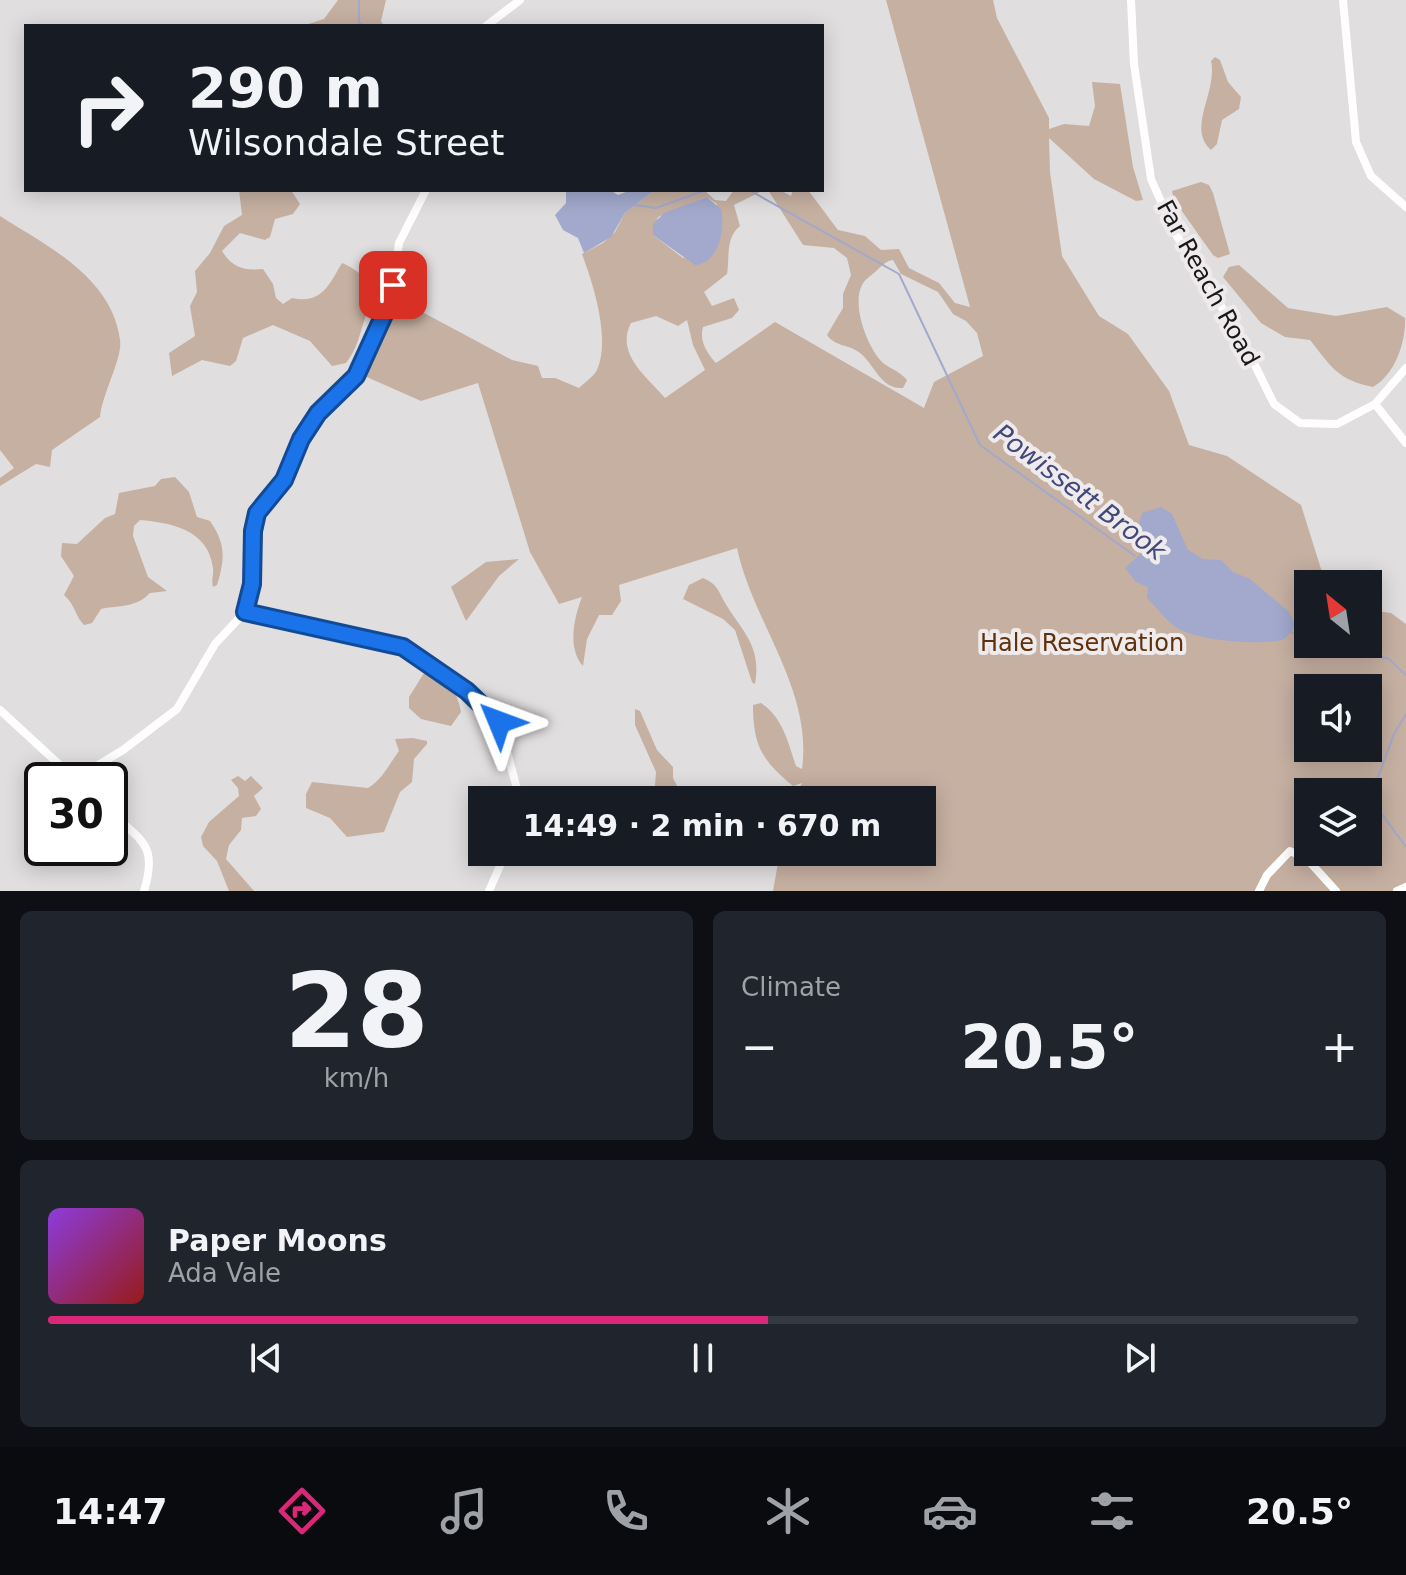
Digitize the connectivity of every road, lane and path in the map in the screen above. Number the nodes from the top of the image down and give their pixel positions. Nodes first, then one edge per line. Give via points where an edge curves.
1 (520, 0) edge
2 (1131, 0) edge
3 (1343, 0) edge
4 (489, 24) edge
5 (425, 192) edge
6 (1406, 207) edge
7 (1406, 368) edge
8 (1375, 404) junction
9 (1406, 443) edge
10 (245, 612) junction
11 (0, 710) edge
12 (56, 762) edge
13 (104, 762) edge
14 (516, 786) edge
15 (128, 830) edge
16 (500, 866) edge
17 (1406, 887) edge
18 (1334, 888) edge
19 (144, 891) edge
20 (489, 891) edge
21 (1259, 891) edge
22 (1345, 891) edge
23 (1397, 891) edge

1 - 4 street
2 - 8 street, Far Reach Road via 1134,64 1151,179 1175,233 1244,343 1274,404 1300,423 1316,426 1337,424
3 - 6 street via 1356,142 1371,176
5 - 10 street via 399,243 391,297 362,365 305,430 284,480 257,513
7 - 8 street, Far Reach Road
8 - 9 street
10 - 13 street via 215,644 175,711
10 - 14 street via 403,647 467,691 499,722
11 - 12 street
15 - 19 street via 149,851
16 - 20 street
17 - 23 street
18 - 21 street via 1307,859 1290,851
18 - 22 street

